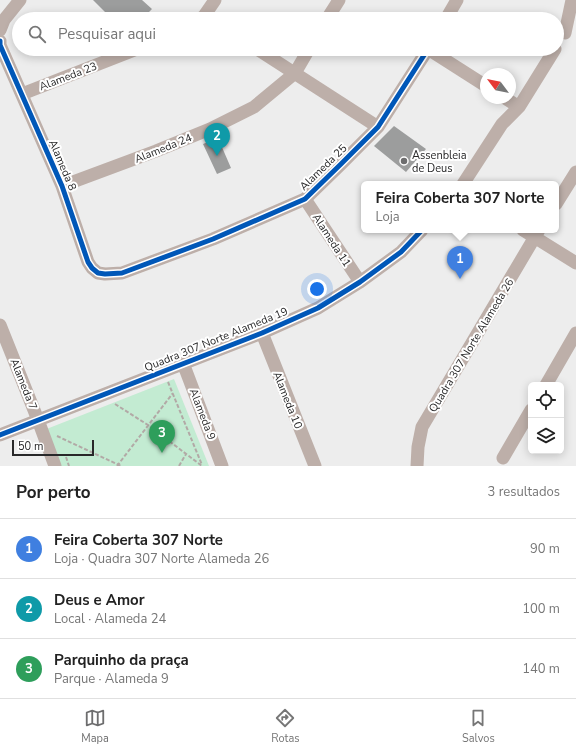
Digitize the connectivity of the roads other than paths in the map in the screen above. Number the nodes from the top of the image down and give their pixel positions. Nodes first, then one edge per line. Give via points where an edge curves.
1 (20, 0) edge
2 (215, 0) edge
3 (339, 0) edge
4 (457, 0) edge
5 (572, 0) edge
6 (208, 12) edge
7 (331, 12) edge
8 (450, 12) edge
9 (576, 23) edge
10 (0, 30) edge
11 (571, 35) edge
12 (0, 41) edge
13 (119, 56) edge
14 (268, 56) edge
15 (305, 56) edge
16 (424, 56) edge
17 (439, 56) edge
18 (551, 56) edge
19 (294, 73) junction
20 (480, 82) edge
21 (22, 94) junction
22 (514, 104) edge
23 (519, 107) junction
24 (378, 127) junction
25 (576, 172) edge
26 (465, 181) edge
27 (62, 186) junction
28 (305, 199) junction
29 (559, 199) edge
30 (419, 233) edge
31 (537, 234) edge
32 (576, 263) edge
33 (122, 273) joint
34 (360, 282) junction
35 (0, 326) edge
36 (262, 333) junction
37 (576, 333) edge
38 (183, 363) junction
39 (548, 382) edge
40 (528, 415) edge
41 (38, 420) junction
42 (0, 435) edge
43 (502, 458) dead end
44 (54, 466) edge
45 (222, 466) edge
46 (314, 466) edge
47 (418, 466) edge

1 - 10 street via 4,20
2 - 6 street
3 - 7 street
4 - 8 street
5 - 11 street
9 - 11 street
12 - 21 street, Alameda 8
13 - 21 street, Alameda 23
14 - 19 street
15 - 19 street, Alameda 24
16 - 24 street, Alameda 25
17 - 20 street
18 - 23 street
19 - 24 street
19 - 27 street, Alameda 24 via 254,107 210,129
21 - 27 street, Alameda 8
22 - 23 street
23 - 26 street via 502,124
24 - 28 street, Alameda 25
25 - 29 street
27 - 33 street, Alameda 8 via 92,268 105,274
28 - 33 street, Alameda 25
28 - 34 street, Alameda 11
30 - 34 street, Quadra 307 Norte Alameda 19 via 401,252
31 - 32 street
31 - 47 street, Quadra 307 Norte Alameda 26 via 422,427
34 - 36 street, Quadra 307 Norte Alameda 19 via 318,308
35 - 41 street, Alameda 7
36 - 38 street, Quadra 307 Norte Alameda 19
36 - 46 street, Alameda 10
37 - 39 street
38 - 41 street, Quadra 307 Norte Alameda 19
38 - 45 street, Alameda 9
40 - 43 street
41 - 42 street, Quadra 307 Norte Alameda 19
41 - 44 street, Alameda 7

